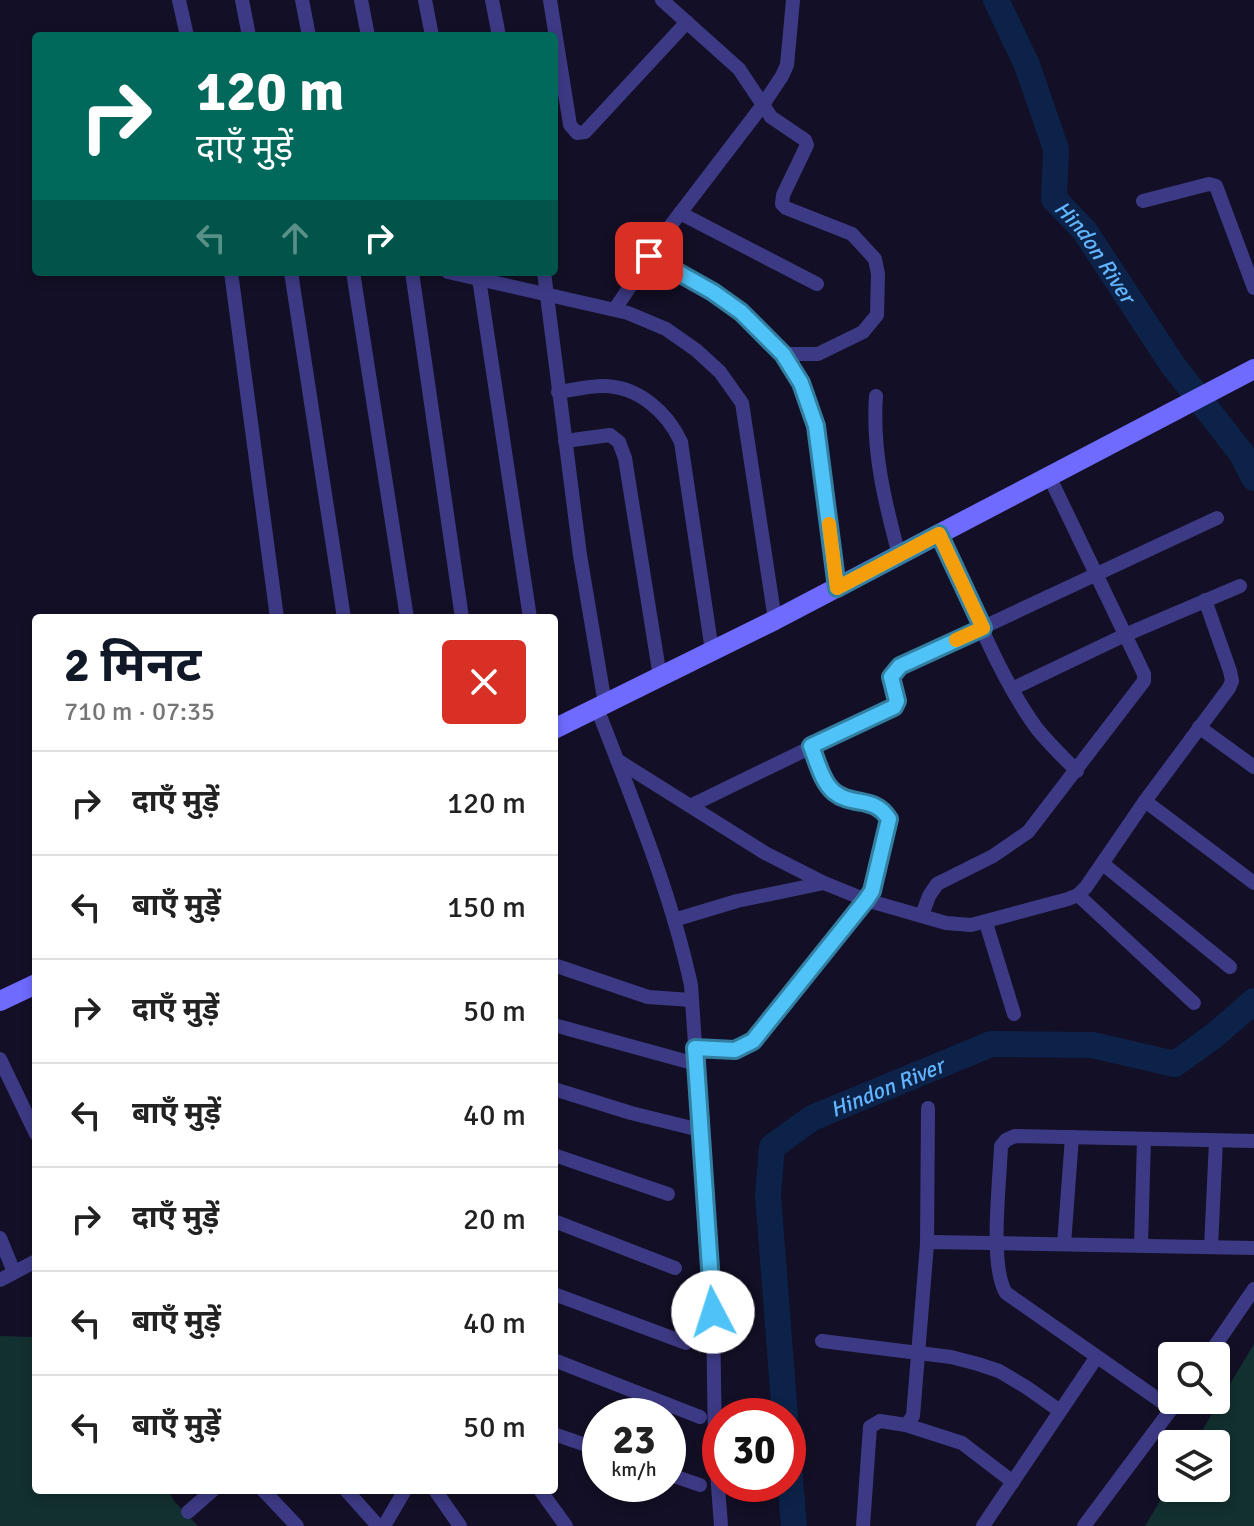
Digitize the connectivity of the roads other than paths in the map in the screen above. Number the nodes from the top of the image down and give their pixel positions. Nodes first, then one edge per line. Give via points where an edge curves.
1 (179, 0) edge
2 (242, 0) edge
3 (302, 0) edge
4 (361, 0) edge
5 (425, 0) edge
6 (492, 0) edge
7 (550, 0) edge
8 (662, 0) edge
9 (793, 0) edge
10 (687, 22) junction
11 (186, 32) edge
12 (248, 32) edge
13 (308, 32) edge
14 (367, 32) edge
15 (431, 32) edge
16 (498, 32) edge
17 (555, 32) edge
18 (558, 50) edge
19 (762, 106) junction
20 (1143, 201) dead end
21 (680, 213) junction
22 (649, 256) junction
23 (232, 276) edge
24 (292, 276) edge
25 (354, 276) edge
26 (413, 276) edge
27 (478, 276) edge
28 (545, 276) edge
29 (817, 284) dead end
30 (1254, 288) edge
31 (548, 294) junction
32 (615, 309) junction
33 (783, 354) junction
34 (1251, 370) edge
35 (558, 392) junction
36 (876, 396) dead end
37 (565, 441) junction
38 (1049, 476) junction
39 (1217, 518) dead end
40 (939, 534) junction
41 (899, 555) junction
42 (1097, 575) junction
43 (1240, 586) dead end
44 (837, 588) junction
45 (1205, 600) junction
46 (276, 614) edge
47 (343, 614) edge
48 (406, 614) edge
49 (461, 614) edge
50 (529, 614) edge
51 (775, 620) junction
52 (983, 628) junction
53 (1125, 635) junction
54 (712, 651) junction
55 (660, 677) junction
56 (1012, 689) junction
57 (601, 706) junction
58 (558, 727) edge
59 (1199, 727) junction
60 (811, 746) junction
61 (617, 760) junction
62 (1254, 767) edge
63 (1077, 771) junction
64 (1145, 801) junction
65 (690, 806) junction
66 (1103, 864) junction
67 (824, 883) junction
68 (1254, 883) edge
69 (1078, 895) junction
70 (866, 900) junction
71 (922, 915) junction
72 (674, 920) junction
73 (986, 923) junction
74 (558, 966) edge
75 (1230, 967) dead end
76 (32, 986) edge
77 (691, 1000) junction
78 (0, 1001) edge
79 (1194, 1003) dead end
80 (1014, 1014) dead end
81 (558, 1026) edge
82 (695, 1048) junction
83 (0, 1059) edge
84 (696, 1064) junction
85 (558, 1090) edge
86 (928, 1108) dead end
87 (32, 1126) edge
88 (700, 1130) junction
89 (1072, 1137) junction
90 (1144, 1139) junction
91 (1216, 1141) junction
92 (1254, 1141) edge
93 (558, 1156) edge
94 (668, 1194) dead end
95 (558, 1223) edge
96 (0, 1238) edge
97 (927, 1244) junction
98 (997, 1244) junction
99 (1064, 1244) junction
100 (1141, 1245) junction
101 (1211, 1247) junction
102 (1254, 1248) edge
103 (32, 1263) edge
104 (675, 1268) dead end
105 (14, 1272) junction
106 (0, 1280) edge
107 (1254, 1289) edge
108 (558, 1295) edge
109 (822, 1341) dead end
110 (1218, 1342) edge
111 (686, 1343) dead end
112 (918, 1354) junction
113 (1096, 1358) junction
114 (558, 1362) edge
115 (1158, 1394) edge
116 (1060, 1411) junction
117 (1168, 1414) edge
118 (700, 1417) dead end
119 (906, 1425) junction
120 (558, 1435) edge
121 (582, 1444) edge
122 (686, 1480) edge
123 (1013, 1482) junction
124 (700, 1485) dead end
125 (208, 1494) edge
126 (267, 1494) edge
127 (350, 1494) edge
128 (402, 1494) edge
129 (438, 1494) edge
130 (543, 1494) edge
131 (188, 1512) dead end
132 (297, 1526) edge
133 (381, 1526) edge
134 (460, 1526) edge
135 (566, 1526) edge
136 (721, 1526) edge
137 (863, 1526) edge
138 (983, 1526) edge
139 (1084, 1526) edge

1 - 11 street
2 - 12 street
3 - 13 street
4 - 14 street
5 - 15 street
6 - 16 street
7 - 17 street
8 - 10 street
9 - 19 street via 787,65
10 - 18 street via 585,132 577,133 570,125
10 - 19 street via 739,69
19 - 21 street
19 - 33 street via 807,145 782,204 852,234 875,259 878,274 877,315 863,332 818,354
20 - 30 street via 1216,186
21 - 22 street
21 - 29 street
22 - 32 street
22 - 33 street via 732,305
23 - 46 street
24 - 47 street
25 - 48 street
26 - 49 street
27 - 31 street
27 - 50 street
28 - 31 street
31 - 32 street
31 - 35 street
32 - 51 street via 666,329 696,350 742,403
33 - 44 street via 801,383 816,426
34 - 38 street
35 - 37 street
35 - 54 street via 619,389 660,409 673,425 681,442
36 - 41 street via 878,470
37 - 55 street via 610,435 619,442
37 - 57 street
38 - 40 street
38 - 42 street
39 - 42 street
40 - 41 street
40 - 52 street
41 - 44 street
42 - 52 street
42 - 53 street
43 - 45 street
44 - 51 street
45 - 53 street
45 - 59 street via 1232,681
51 - 54 street
52 - 56 street
52 - 60 street via 900,666 891,677 894,707
53 - 56 street
53 - 63 street via 1144,681
54 - 55 street
55 - 57 street
56 - 63 street via 1037,729
57 - 58 street
57 - 61 street
59 - 62 street
59 - 64 street
60 - 65 street
60 - 70 street via 833,791 876,805 889,819
61 - 65 street
61 - 72 street
63 - 71 street via 1028,832 937,884
64 - 66 street
64 - 68 street
65 - 67 street
66 - 69 street
66 - 75 street
67 - 70 street
67 - 72 street
69 - 73 street
69 - 79 street
70 - 71 street
70 - 82 street via 753,1041 735,1050
71 - 73 street via 946,923
72 - 77 street
73 - 80 street
74 - 77 street via 648,997
76 - 78 street
77 - 82 street
81 - 84 street
82 - 84 street
83 - 87 street
84 - 88 street
85 - 88 street
86 - 97 street
88 - 136 street
89 - 90 street
89 - 98 street via 1015,1136 1001,1146
89 - 99 street
90 - 91 street
90 - 100 street
91 - 92 street
91 - 101 street
93 - 94 street
95 - 104 street
96 - 105 street
97 - 98 street
97 - 112 street
98 - 99 street
98 - 113 street via 1006,1293
99 - 100 street
100 - 101 street
101 - 102 street
103 - 105 street
105 - 106 street
107 - 110 street
108 - 111 street
109 - 112 street
112 - 116 street via 999,1371
112 - 119 street via 913,1416
113 - 115 street
113 - 116 street
114 - 118 street
116 - 123 street
117 - 139 street
119 - 123 street via 962,1443
119 - 137 street via 880,1421 870,1427
120 - 121 street
122 - 124 street
123 - 138 street
125 - 131 street
126 - 132 street
127 - 133 street
128 - 133 street
129 - 134 street
130 - 135 street

